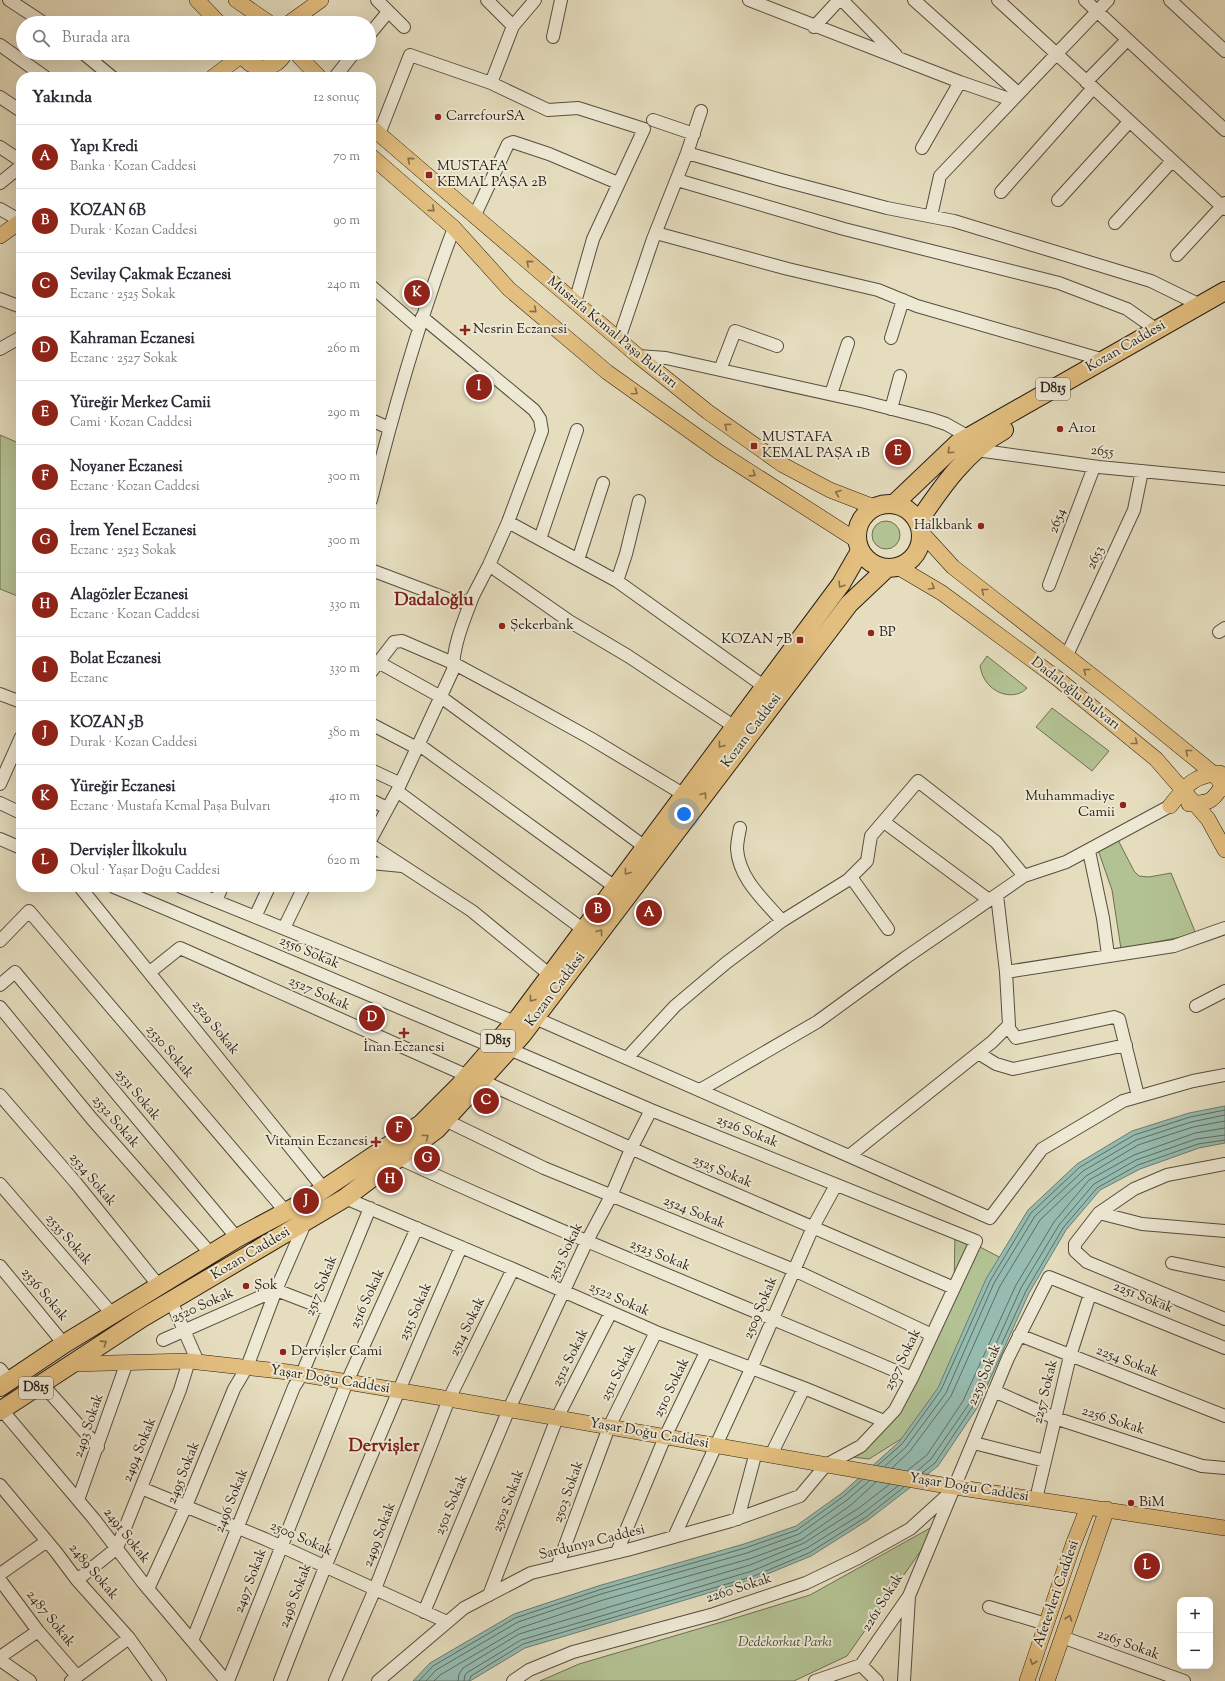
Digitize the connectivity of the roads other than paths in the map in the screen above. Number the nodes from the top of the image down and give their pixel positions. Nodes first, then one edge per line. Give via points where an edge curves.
1 (9, 0) edge
2 (197, 0) edge
3 (236, 0) edge
4 (320, 0) edge
5 (376, 0) edge
6 (487, 0) edge
7 (535, 0) edge
8 (561, 0) edge
9 (749, 0) edge
10 (838, 0) edge
11 (842, 0) edge
12 (914, 0) edge
13 (998, 0) edge
14 (1085, 0) edge
15 (1108, 0) edge
16 (1170, 0) edge
17 (761, 3) edge
18 (388, 12) junction
19 (1098, 12) junction
20 (33, 16) edge
21 (212, 16) edge
22 (256, 16) edge
23 (298, 16) edge
24 (513, 26) junction
25 (814, 26) junction
26 (376, 27) edge
27 (404, 27) dead end
28 (553, 37) dead end
29 (1127, 40) junction
30 (0, 46) edge
31 (1225, 50) edge
32 (1057, 54) junction
33 (16, 57) edge
34 (900, 59) junction
35 (20, 60) edge
36 (91, 60) edge
37 (235, 60) edge
38 (246, 60) edge
39 (280, 60) edge
40 (303, 60) edge
41 (348, 60) edge
42 (262, 68) junction
43 (37, 72) edge
44 (106, 72) edge
45 (220, 72) edge
46 (268, 72) edge
47 (314, 72) edge
48 (339, 72) edge
49 (960, 82) junction
50 (491, 83) junction
51 (1090, 85) junction
52 (1015, 96) junction
53 (0, 97) edge
54 (16, 108) edge
55 (701, 111) dead end
56 (653, 120) dead end
57 (1129, 122) junction
58 (376, 128) edge
59 (1225, 130) edge
60 (376, 131) edge
61 (694, 134) junction
62 (0, 147) edge
63 (922, 148) dead end
64 (687, 153) junction
65 (16, 158) edge
66 (376, 160) edge
67 (1172, 161) junction
68 (16, 170) edge
69 (677, 180) junction
70 (0, 183) edge
71 (618, 183) junction
72 (1001, 192) dead end
73 (1058, 200) dead end
74 (1224, 206) edge
75 (0, 209) edge
76 (474, 215) junction
77 (931, 216) junction
78 (16, 218) edge
79 (1115, 223) dead end
80 (16, 225) edge
81 (454, 228) junction
82 (656, 232) junction
83 (0, 236) edge
84 (1177, 255) dead end
85 (376, 290) edge
86 (1225, 291) edge
87 (0, 299) edge
88 (903, 300) junction
89 (575, 302) junction
90 (1225, 304) edge
91 (16, 305) edge
92 (1200, 305) junction
93 (421, 323) junction
94 (1157, 330) junction
95 (891, 338) dead end
96 (619, 339) junction
97 (16, 340) edge
98 (848, 343) dead end
99 (777, 346) dead end
100 (0, 349) edge
101 (638, 356) junction
102 (1104, 360) junction
103 (720, 370) junction
104 (900, 376) dead end
105 (831, 394) junction
106 (891, 409) junction
107 (376, 422) edge
108 (389, 428) junction
109 (577, 430) dead end
110 (973, 443) junction
111 (1094, 467) junction
112 (1142, 470) junction
113 (1225, 479) edge
114 (376, 480) edge
115 (603, 483) dead end
116 (639, 501) dead end
117 (894, 504) junction
118 (874, 507) junction
119 (508, 522) junction
120 (919, 527) junction
121 (540, 539) junction
122 (858, 546) junction
123 (578, 560) junction
124 (489, 566) junction
125 (893, 568) junction
126 (376, 572) edge
127 (617, 581) junction
128 (1049, 585) dead end
129 (474, 596) junction
130 (1067, 655) junction
131 (453, 662) junction
132 (376, 664) edge
133 (376, 668) edge
134 (765, 687) junction
135 (0, 694) edge
136 (440, 697) junction
137 (16, 700) edge
138 (376, 726) edge
139 (735, 727) junction
140 (418, 746) junction
141 (16, 749) edge
142 (376, 773) edge
143 (1222, 781) edge
144 (0, 784) edge
145 (398, 787) junction
146 (1183, 790) junction
147 (683, 794) junction
148 (376, 802) edge
149 (0, 803) edge
150 (1195, 804) junction
151 (1170, 806) junction
152 (387, 808) junction
153 (16, 811) edge
154 (884, 822) junction
155 (740, 828) dead end
156 (376, 829) edge
157 (0, 839) edge
158 (16, 846) edge
159 (376, 848) edge
160 (645, 848) junction
161 (1089, 850) junction
162 (1225, 850) edge
163 (376, 863) edge
164 (405, 867) junction
165 (1024, 876) junction
166 (851, 877) junction
167 (615, 888) junction
168 (84, 892) edge
169 (126, 892) edge
170 (194, 892) edge
171 (220, 892) edge
172 (268, 892) edge
173 (302, 892) edge
174 (993, 898) junction
175 (216, 901) junction
176 (255, 917) junction
177 (782, 921) junction
178 (284, 928) junction
179 (1225, 928) edge
180 (888, 929) dead end
181 (584, 930) junction
182 (0, 942) edge
183 (1108, 955) junction
184 (150, 972) junction
185 (1006, 972) junction
186 (550, 975) junction
187 (0, 985) edge
188 (1225, 991) edge
189 (1196, 1006) dead end
190 (0, 1007) edge
191 (535, 1018) junction
192 (515, 1022) junction
193 (1008, 1027) junction
194 (1126, 1045) junction
195 (501, 1048) junction
196 (978, 1053) junction
197 (627, 1058) junction
198 (1225, 1075) edge
199 (474, 1078) junction
200 (700, 1090) junction
201 (0, 1096) edge
202 (1138, 1096) junction
203 (651, 1110) junction
204 (445, 1120) junction
205 (631, 1149) junction
206 (849, 1156) junction
207 (398, 1158) junction
208 (1225, 1164) edge
209 (0, 1184) edge
210 (836, 1185) junction
211 (324, 1189) junction
212 (612, 1196) junction
213 (345, 1198) junction
214 (370, 1208) junction
215 (286, 1212) junction
216 (1099, 1213) junction
217 (306, 1221) junction
218 (813, 1227) junction
219 (417, 1228) junction
220 (1225, 1231) edge
221 (237, 1238) junction
222 (587, 1241) junction
223 (976, 1242) joint
224 (462, 1247) junction
225 (211, 1254) junction
226 (1172, 1263) dead end
227 (0, 1266) edge
228 (513, 1268) junction
229 (794, 1270) junction
230 (1225, 1274) edge
231 (1049, 1277) joint
232 (159, 1286) junction
233 (954, 1288) junction
234 (276, 1290) junction
235 (563, 1292) junction
236 (1090, 1294) junction
237 (171, 1301) junction
238 (328, 1310) junction
239 (611, 1312) junction
240 (113, 1315) junction
241 (773, 1318) junction
242 (1225, 1319) edge
243 (184, 1331) junction
244 (656, 1332) junction
245 (932, 1335) junction
246 (1019, 1335) junction
247 (163, 1340) dead end
248 (65, 1343) junction
249 (1225, 1348) edge
250 (706, 1352) junction
251 (1070, 1356) junction
252 (77, 1361) junction
253 (128, 1362) junction
254 (194, 1362) junction
255 (247, 1368) junction
256 (751, 1369) junction
257 (302, 1374) junction
258 (912, 1378) junction
259 (3, 1379) edge
260 (347, 1382) junction
261 (42, 1384) junction
262 (804, 1388) junction
263 (398, 1390) junction
264 (994, 1391) junction
265 (450, 1398) junction
266 (509, 1409) junction
267 (1, 1411) edge
268 (1225, 1416) edge
269 (557, 1418) junction
270 (1055, 1418) junction
271 (884, 1422) junction
272 (609, 1427) junction
273 (665, 1437) junction
274 (974, 1443) junction
275 (716, 1446) junction
276 (98, 1447) junction
277 (756, 1452) junction
278 (771, 1455) junction
279 (1045, 1461) junction
280 (826, 1464) junction
281 (1225, 1468) edge
282 (0, 1485) edge
283 (956, 1487) junction
284 (141, 1488) junction
285 (1036, 1499) junction
286 (78, 1500) junction
287 (186, 1506) junction
288 (1088, 1507) junction
289 (1107, 1509) junction
290 (738, 1519) junction
291 (237, 1527) junction
292 (1225, 1528) edge
293 (674, 1537) junction
294 (47, 1541) junction
295 (280, 1546) junction
296 (117, 1548) junction
297 (617, 1552) junction
298 (324, 1566) junction
299 (557, 1567) junction
300 (0, 1574) edge
301 (0, 1580) edge
302 (77, 1580) junction
303 (148, 1589) junction
304 (375, 1589) junction
305 (490, 1595) junction
306 (4, 1596) edge
307 (909, 1596) junction
308 (989, 1607) dead end
309 (424, 1612) junction
310 (447, 1622) junction
311 (1046, 1624) junction
312 (38, 1631) junction
313 (1062, 1637) junction
314 (129, 1638) junction
315 (192, 1641) junction
316 (0, 1657) edge
317 (0, 1660) edge
318 (861, 1665) junction
319 (74, 1678) edge
320 (155, 1679) edge
321 (30, 1681) edge
322 (227, 1681) edge
323 (280, 1681) edge
324 (335, 1681) edge
325 (378, 1681) edge
326 (513, 1681) edge
327 (815, 1681) edge
328 (877, 1681) edge
329 (904, 1681) edge
330 (1027, 1681) edge
331 (1047, 1681) edge
332 (1184, 1681) edge

1 - 20 street
2 - 21 main road
3 - 22 main road
4 - 23 main road
5 - 18 street
6 - 24 street
7 - 24 street
8 - 28 street
9 - 17 street
10 - 25 street
11 - 34 street
12 - 52 street
13 - 32 street
14 - 19 street
15 - 19 street
16 - 31 street
17 - 25 street
18 - 26 street
18 - 27 street
19 - 29 street
19 - 32 street
24 - 50 street
25 - 34 street
29 - 51 street
29 - 59 street
30 - 33 street
32 - 51 street
32 - 52 street
34 - 49 street
35 - 43 street
36 - 44 street
37 - 45 main road
38 - 42 main road
39 - 42 main road via 277,64
40 - 47 main road
41 - 48 street
42 - 46 main road
49 - 52 street
49 - 63 street
50 - 58 street via 410,55
50 - 71 street via 548,110 578,108 644,129
51 - 57 street
51 - 72 street
52 - 77 street via 940,176
53 - 54 street
55 - 61 street
56 - 61 street
57 - 67 street
57 - 73 street
76 -> 60 main road, Mustafa Kemal Paşa Bulvarı
61 - 64 street
62 - 65 street
64 - 69 street
64 - 77 street via 887,208
66 -> 81 main road, Mustafa Kemal Paşa Bulvarı
67 - 74 street
67 - 79 street
68 - 70 street
69 - 82 street
69 - 94 street via 844,229 1059,283 1127,309
71 - 76 street via 513,142 508,144
71 - 89 street via 593,239
74 - 84 street
75 - 78 street
89 -> 76 main road, Mustafa Kemal Paşa Bulvarı
77 - 92 street via 1151,281
80 - 83 main road
81 - 93 street
81 -> 122 main road, Mustafa Kemal Paşa Bulvarı via 509,289 607,372
82 - 88 street via 788,270 878,290
82 - 96 street
85 - 93 street
86 - 92 highway, Kozan Caddesi / D815
87 - 91 street
88 - 95 street
88 - 102 street
89 - 96 main road, Mustafa Kemal Paşa Bulvarı
90 - 110 highway, Kozan Caddesi / D815 via 991,437
92 - 94 highway, Kozan Caddesi / D815
93 - 108 street
93 - 119 street via 534,410 540,419 542,431 538,445
94 - 102 highway, Kozan Caddesi / D815
96 - 101 main road, Mustafa Kemal Paşa Bulvarı
97 - 100 street
98 - 105 street
99 - 103 street via 735,331
101 - 103 street via 666,358
118 -> 101 main road, Mustafa Kemal Paşa Bulvarı via 830,490 784,465 708,412
102 - 110 highway, Kozan Caddesi / D815
103 - 105 street
104 - 106 street
105 - 106 street
106 - 110 street via 946,424
107 - 108 street
108 - 114 street
109 - 121 street
110 - 111 street, 2655
110 -> 117 highway, Kozan Caddesi / D815 via 958,444
110 - 120 highway, Kozan Caddesi / D815 via 937,494
111 - 112 street, 2655
111 - 128 street, 2654
112 - 113 street, 2655
112 - 130 street, 2653 via 1134,510
115 - 123 street
116 - 127 street
117 - 118 highway
117 - 120 highway via 904,507 912,514
118 - 122 highway via 866,512 860,521 857,530
119 - 121 street
119 - 124 street
120 - 125 highway via 920,543 916,553 908,562
130 -> 120 main road, Dadaloğlu Bulvarı via 953,567
121 - 123 street
122 - 125 highway via 867,560 876,566
122 -> 134 highway, Kozan Caddesi / D815 via 842,584
123 - 127 street
124 - 129 street
124 - 139 street via 569,621 628,656
125 -> 146 main road, Dadaloğlu Bulvarı via 942,593 1058,679 1156,759
191 -> 125 highway, Kozan Caddesi / D815 via 849,604
126 - 129 street via 456,602 469,600
127 - 134 street
129 - 131 street via 459,633
143 -> 130 main road, Dadaloğlu Bulvarı
131 - 132 street via 402,642 394,642
131 - 136 street via 453,670
131 - 147 street via 590,738
133 - 136 street
134 - 139 highway, Kozan Caddesi / D815
135 - 137 street
136 - 140 street
136 - 160 street
138 - 140 street
139 -> 147 highway, Kozan Caddesi / D815
140 - 145 street
140 - 167 street
141 - 144 street
142 - 145 street
143 - 146 main road via 1201,776
143 - 150 main road via 1218,794 1207,803
145 - 152 street
145 - 181 street
146 - 150 main road, Dadaloğlu Bulvarı
146 - 151 main road
147 - 160 highway, Kozan Caddesi / D815
148 - 152 street
149 - 153 street
150 - 151 main road
150 - 162 main road, Dadaloğlu Bulvarı via 1208,819
151 - 161 street
152 - 156 street
154 - 165 street via 918,781 996,842
154 - 166 street via 871,836 866,862
154 - 174 street
155 - 177 street via 737,849 740,868
157 - 158 street
159 - 164 street
160 -> 167 highway, Kozan Caddesi / D815
161 - 165 street via 1066,862
161 - 183 street
163 - 164 street
164 - 186 street via 472,911
165 - 174 street
166 - 177 street
166 - 180 street
167 - 181 highway, Kozan Caddesi / D815
168 - 184 street, 2529 Sokak
169 - 195 street, 2556 Sokak
170 - 175 street
171 - 175 street
172 - 176 street
173 - 178 street
174 - 185 street
174 - 200 street via 817,1022
175 - 176 street
176 - 178 street
177 - 197 street via 675,1006
178 - 192 street
179 - 183 street via 1174,946
181 - 186 highway, Kozan Caddesi / D815
182 - 215 street, 2530 Sokak via 29,911
183 - 185 street
184 - 199 street, 2527 Sokak via 180,948
184 - 211 street, 2529 Sokak
185 - 193 street
186 -> 192 highway, Kozan Caddesi / D815
187 - 221 street, 2531 Sokak via 15,972
188 - 189 street
190 - 225 street, 2532 Sokak via 92,1119
191 - 195 highway, Kozan Caddesi / D815
191 - 197 street
192 - 195 highway, Kozan Caddesi / D815
193 - 194 street via 1016,1038 1114,1016 1119,1019
193 - 196 street
194 - 196 street via 1013,1069 996,1064
194 - 202 street
195 - 199 highway, Kozan Caddesi / D815
195 - 203 street, 2526 Sokak
196 - 206 street
197 - 200 street
198 - 202 street
199 - 204 highway, Kozan Caddesi / D815
199 - 205 street, 2525 Sokak
199 - 211 highway, Kozan Caddesi / D815 via 421,1124
200 - 206 street
201 - 232 street, 2534 Sokak via 76,1183
202 - 206 street via 1123,1101 1042,1149 990,1218
203 - 205 street, 2513 Sokak
203 - 210 street, 2526 Sokak
207 -> 204 highway, Kozan Caddesi / D815
204 - 212 street, 2524 Sokak via 544,1168
205 - 212 street, 2513 Sokak
205 - 218 street, 2525 Sokak
207 - 213 highway, Kozan Caddesi / D815
207 - 222 street, 2523 Sokak via 486,1199
208 - 216 street via 1167,1175 1134,1189
209 - 240 street, 2535 Sokak
210 - 218 street, 2509 Sokak
210 - 223 street, 2526 Sokak
211 - 215 highway, Kozan Caddesi / D815
212 - 222 street, 2513 Sokak
212 - 229 street, 2524 Sokak
213 - 214 street, 2522 Sokak
213 - 217 highway, Kozan Caddesi / D815
214 - 219 street, 2522 Sokak
214 - 238 street, 2517 Sokak
215 - 221 highway, Kozan Caddesi / D815
216 - 220 street via 1142,1224
216 - 242 street via 1075,1244 1075,1251 1087,1262
217 - 234 street, 2495 Sokak
217 - 237 highway, Kozan Caddesi / D815
218 - 229 street, 2509 Sokak
218 - 233 street, 2525 Sokak
219 - 224 street, 2522 Sokak
219 - 260 street, 2516 Sokak
221 - 225 highway, Kozan Caddesi / D815
222 - 235 street, 2513 Sokak
222 - 241 street, 2523 Sokak
223 - 233 street, 2507 Sokak
224 - 228 street, 2522 Sokak
224 - 263 street, 2515 Sokak
225 - 232 highway, Kozan Caddesi / D815
226 - 230 street
227 - 248 street, 2536 Sokak
228 - 235 street, 2522 Sokak
228 - 265 street, 2514 Sokak
229 - 241 street, 2509 Sokak
229 - 245 street, 2524 Sokak
231 - 236 street, 2251 Sokak
231 - 246 street, 2259 Sokak
232 - 240 highway, Kozan Caddesi / D815
233 - 245 street, 2507 Sokak
234 - 238 street
234 - 243 street, 2520 Sokak
234 - 255 street, 2495 Sokak
235 - 239 street, 2522 Sokak
235 - 266 street, 2513 Sokak
236 - 249 street, 2251 Sokak
236 - 251 street, 2257 Sokak
237 - 243 street
252 -> 237 highway, Kozan Caddesi / D815
238 - 257 street, 2517 Sokak
239 - 244 street, 2522 Sokak
239 - 269 street, 2512 Sokak
240 - 248 highway, Kozan Caddesi / D815
241 - 256 street, 2509 Sokak
241 - 258 street, 2523 Sokak
243 - 247 street, 2520 Sokak
243 - 254 street
244 - 250 street, 2522 Sokak
244 - 272 street, 2511 Sokak
245 - 258 street, 2507 Sokak
246 - 251 street, 2254 Sokak
246 - 264 street, 2259 Sokak
248 - 252 highway via 82,1349
248 - 259 highway, Kozan Caddesi / D815
250 - 256 street, 2522 Sokak
250 - 273 street, 2510 Sokak
251 - 268 street, 2254 Sokak
251 - 270 street, 2257 Sokak
252 - 253 main road, Yaşar Doğu Caddesi
252 - 261 highway, Kozan Caddesi / D815
253 - 254 main road, Yaşar Doğu Caddesi
253 - 276 street, 2493 Sokak
254 - 255 main road, Yaşar Doğu Caddesi
254 - 284 street, 2494 Sokak via 180,1390
255 - 257 main road, Yaşar Doğu Caddesi
255 - 287 street, 2495 Sokak via 234,1390
256 - 262 street, 2522 Sokak
256 - 275 street, 2509 Sokak
257 - 260 main road, Yaşar Doğu Caddesi
257 - 291 street, 2496 Sokak via 294,1387
258 - 271 street, 2507 Sokak via 895,1410
260 - 263 main road, Yaşar Doğu Caddesi
260 - 295 street, 2497 Sokak
261 - 267 highway, Kozan Caddesi / D815
261 - 276 street
262 - 271 street, 2522 Sokak
262 - 278 street
263 - 265 main road, Yaşar Doğu Caddesi
263 - 298 street, 2498 Sokak
264 - 270 street, 2256 Sokak
264 - 274 street, 2259 Sokak
265 - 266 main road, Yaşar Doğu Caddesi
265 - 304 street, 2499 Sokak
266 - 269 main road, Yaşar Doğu Caddesi
266 - 309 street, 2501 Sokak
267 - 286 street, 2491 Sokak
269 - 272 main road, Yaşar Doğu Caddesi
269 - 305 street, 2502 Sokak
270 - 279 street, 2257 Sokak
270 - 281 street, 2256 Sokak via 1202,1466
271 - 280 street, 2507 Sokak via 861,1446
272 - 273 main road, Yaşar Doğu Caddesi
272 - 299 street, 2503 Sokak
273 - 275 main road, Yaşar Doğu Caddesi
273 - 297 street, 2510 Sokak
274 - 279 street
274 - 283 street, 2259 Sokak
275 - 277 main road, Yaşar Doğu Caddesi
275 - 293 street, 2509 Sokak
276 - 286 street, 2493 Sokak
277 - 278 main road, Yaşar Doğu Caddesi
277 - 290 street
278 - 280 main road, Yaşar Doğu Caddesi
279 - 285 street, 2257 Sokak
280 - 283 main road, Yaşar Doğu Caddesi
280 - 290 street, Sardunya Caddesi via 800,1496
282 - 294 street, 2489 Sokak
283 - 285 main road, Yaşar Doğu Caddesi
283 - 307 street, 2261 Sokak
283 - 326 street, 2260 Sokak via 910,1529 806,1583 714,1614 573,1652 529,1670
284 - 287 street, 2500 Sokak
284 - 296 street, 2494 Sokak
285 - 288 main road, Yaşar Doğu Caddesi
286 - 296 street, 2491 Sokak
287 - 291 street, 2500 Sokak
287 - 303 street, 2495 Sokak
288 - 289 main road, Yaşar Doğu Caddesi
288 - 311 main road, Afetevleri Caddesi via 1072,1545
289 - 292 main road, Yaşar Doğu Caddesi
313 -> 289 main road, Afetevleri Caddesi
290 - 293 street, Sardunya Caddesi
291 - 295 street, 2500 Sokak
291 - 315 street, 2496 Sokak
293 - 297 street, Sardunya Caddesi
294 - 300 street
294 - 302 street, 2489 Sokak
295 - 298 street, 2500 Sokak
295 - 322 street, 2497 Sokak
296 - 302 street
296 - 303 street, 2491 Sokak
297 - 299 street, Sardunya Caddesi
298 - 304 street, 2500 Sokak
298 - 323 street, 2498 Sokak
299 - 305 street, Sardunya Caddesi via 531,1573
301 - 306 street, 2487 Sokak
302 - 314 street, 2489 Sokak
303 - 315 street, 2491 Sokak
304 - 309 street, 2500 Sokak
304 - 324 street, 2499 Sokak
305 - 310 street, Sardunya Caddesi via 464,1608
306 - 312 street, 2487 Sokak
307 - 318 street, 2261 Sokak
307 - 329 street
308 - 311 street
309 - 310 street, 2500 Sokak
310 - 325 street, Sardunya Caddesi
311 -> 330 main road, Afetevleri Caddesi
312 - 316 street
312 - 319 street, 2487 Sokak
313 - 331 main road, Afetevleri Caddesi
313 - 332 street, 2265 Sokak
314 - 319 street
314 - 320 street, 2489 Sokak
315 - 322 street, 2491 Sokak
317 - 321 street
318 - 327 street
318 - 328 street

